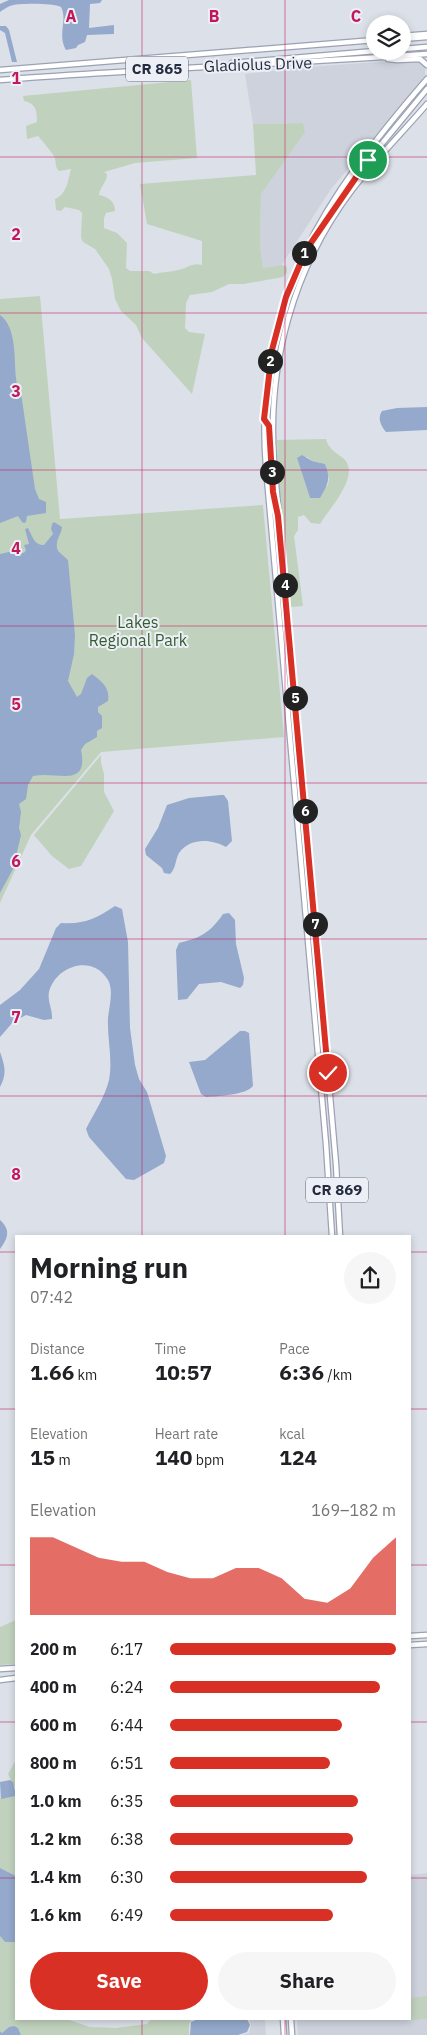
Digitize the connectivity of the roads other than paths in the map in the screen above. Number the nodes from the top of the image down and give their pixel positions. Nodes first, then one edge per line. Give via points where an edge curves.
1 (427, 35) edge
2 (411, 36) edge
3 (366, 41) edge
4 (424, 47) edge
5 (411, 48) edge
6 (366, 52) edge
7 (427, 54) edge
8 (321, 55) junction
9 (411, 55) edge
10 (366, 58) edge
11 (411, 59) edge
12 (314, 62) junction
13 (427, 65) edge
14 (216, 66) junction
15 (0, 70) edge
16 (427, 79) edge
17 (0, 80) edge
18 (427, 89) edge
19 (427, 104) edge
20 (306, 250) junction
21 (264, 419) junction
22 (278, 516) junction
23 (332, 1235) edge
24 (340, 1235) edge
25 (427, 1635) edge
26 (411, 1636) edge
27 (427, 1644) edge
28 (411, 1645) edge
29 (15, 1668) edge
30 (0, 1669) edge
31 (15, 1678) edge
32 (0, 1680) edge
33 (282, 2020) edge
34 (291, 2020) edge
35 (284, 2035) edge
36 (292, 2035) edge

1 - 2 main road
3 - 15 main road, Gladiolus Drive / CR 865
4 - 5 main road
6 - 8 main road
7 - 9 main road, Gladiolus Drive / CR 865
8 - 12 main road
8 - 14 main road
10 - 12 main road, Gladiolus Drive / CR 865
11 - 13 main road via 420,59
12 - 14 main road, Gladiolus Drive / CR 865
14 - 17 main road, Gladiolus Drive / CR 865
16 - 20 main road, CR 869 via 346,180
18 - 20 main road via 368,160
19 - 22 main road, CR 869 via 344,202 315,249 294,297 281,344 274,392 273,448
20 - 21 main road, CR 869 via 278,323 268,370
21 - 22 main road via 269,426 273,492
21 - 23 main road, CR 869
22 - 24 main road, CR 869
25 - 26 main road
27 - 28 main road
29 - 30 main road
31 - 32 main road
33 - 35 main road
34 - 36 main road

